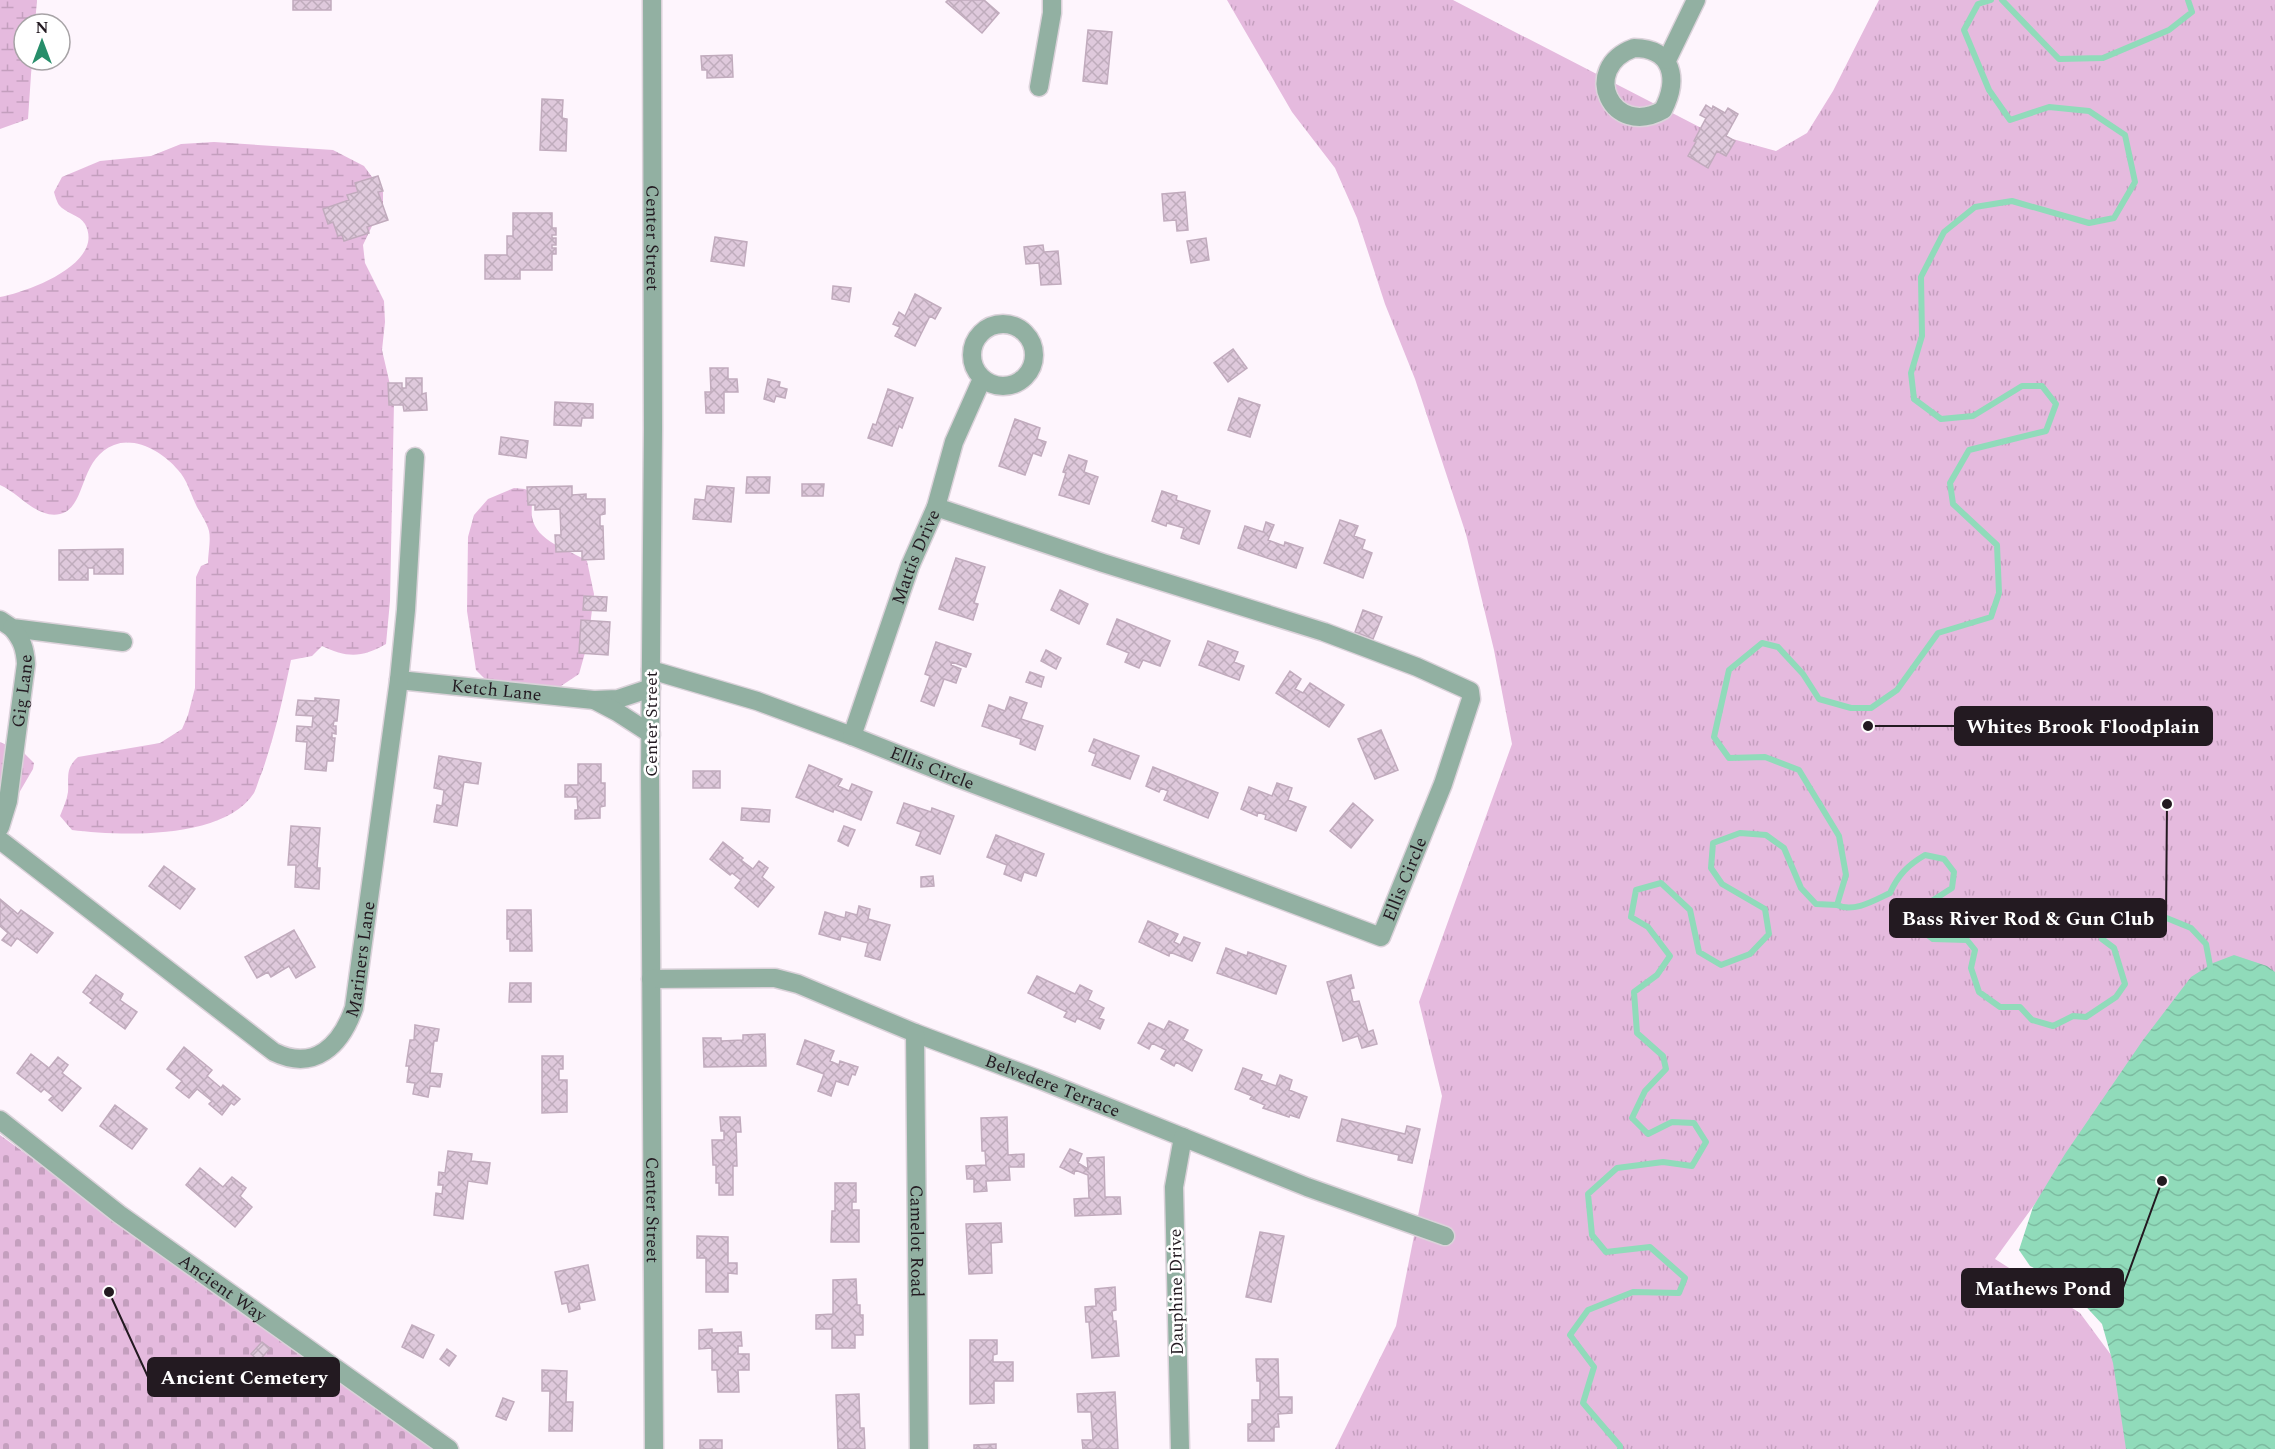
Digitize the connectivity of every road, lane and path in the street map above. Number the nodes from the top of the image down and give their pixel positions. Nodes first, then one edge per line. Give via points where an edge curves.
1 (652, 0) edge
2 (1053, 0) edge
3 (1696, 0) edge
4 (1667, 60) dead end
5 (1040, 87) dead end
6 (982, 379) dead end
7 (415, 457) dead end
8 (936, 507) junction
9 (6, 624) edge
10 (123, 642) dead end
11 (651, 679) junction
12 (399, 680) junction
13 (594, 700) junction
14 (651, 734) junction
15 (852, 736) junction
16 (0, 827) edge
17 (0, 840) edge
18 (651, 979) junction
19 (915, 1033) junction
20 (0, 1120) edge
21 (1183, 1137) junction
22 (1444, 1236) dead end
23 (450, 1449) edge
24 (654, 1449) edge
25 (919, 1449) edge
26 (1180, 1449) edge

1 - 11 street, Center Street
2 - 5 street
3 - 4 street
6 - 8 street, Mattis Drive via 954,442
7 - 12 street, Mariners Lane
8 - 15 street, Mattis Drive via 910,566
8 - 15 street, Ellis Circle via 1324,632 1462,686 1470,691 1471,699 1443,784 1381,937
9 - 10 street
9 - 16 street, Gig Lane via 21,639 26,664 8,801
11 - 13 street, Ketch Lane via 618,699
11 - 14 street, Center Street
11 - 15 street, Ellis Circle via 757,701
12 - 13 street, Ketch Lane
12 - 17 street, Mariners Lane via 354,1008 340,1037 325,1052 292,1059 274,1052
13 - 14 street, Ketch Lane
14 - 18 street, Center Street
18 - 19 street, Belvedere Terrace via 775,978
18 - 24 street, Center Street
19 - 21 street, Belvedere Terrace
19 - 25 street, Camelot Road
20 - 23 street, Ancient Way via 119,1214
21 - 22 street, Belvedere Terrace
21 - 26 street, Dauphine Drive via 1174,1187

